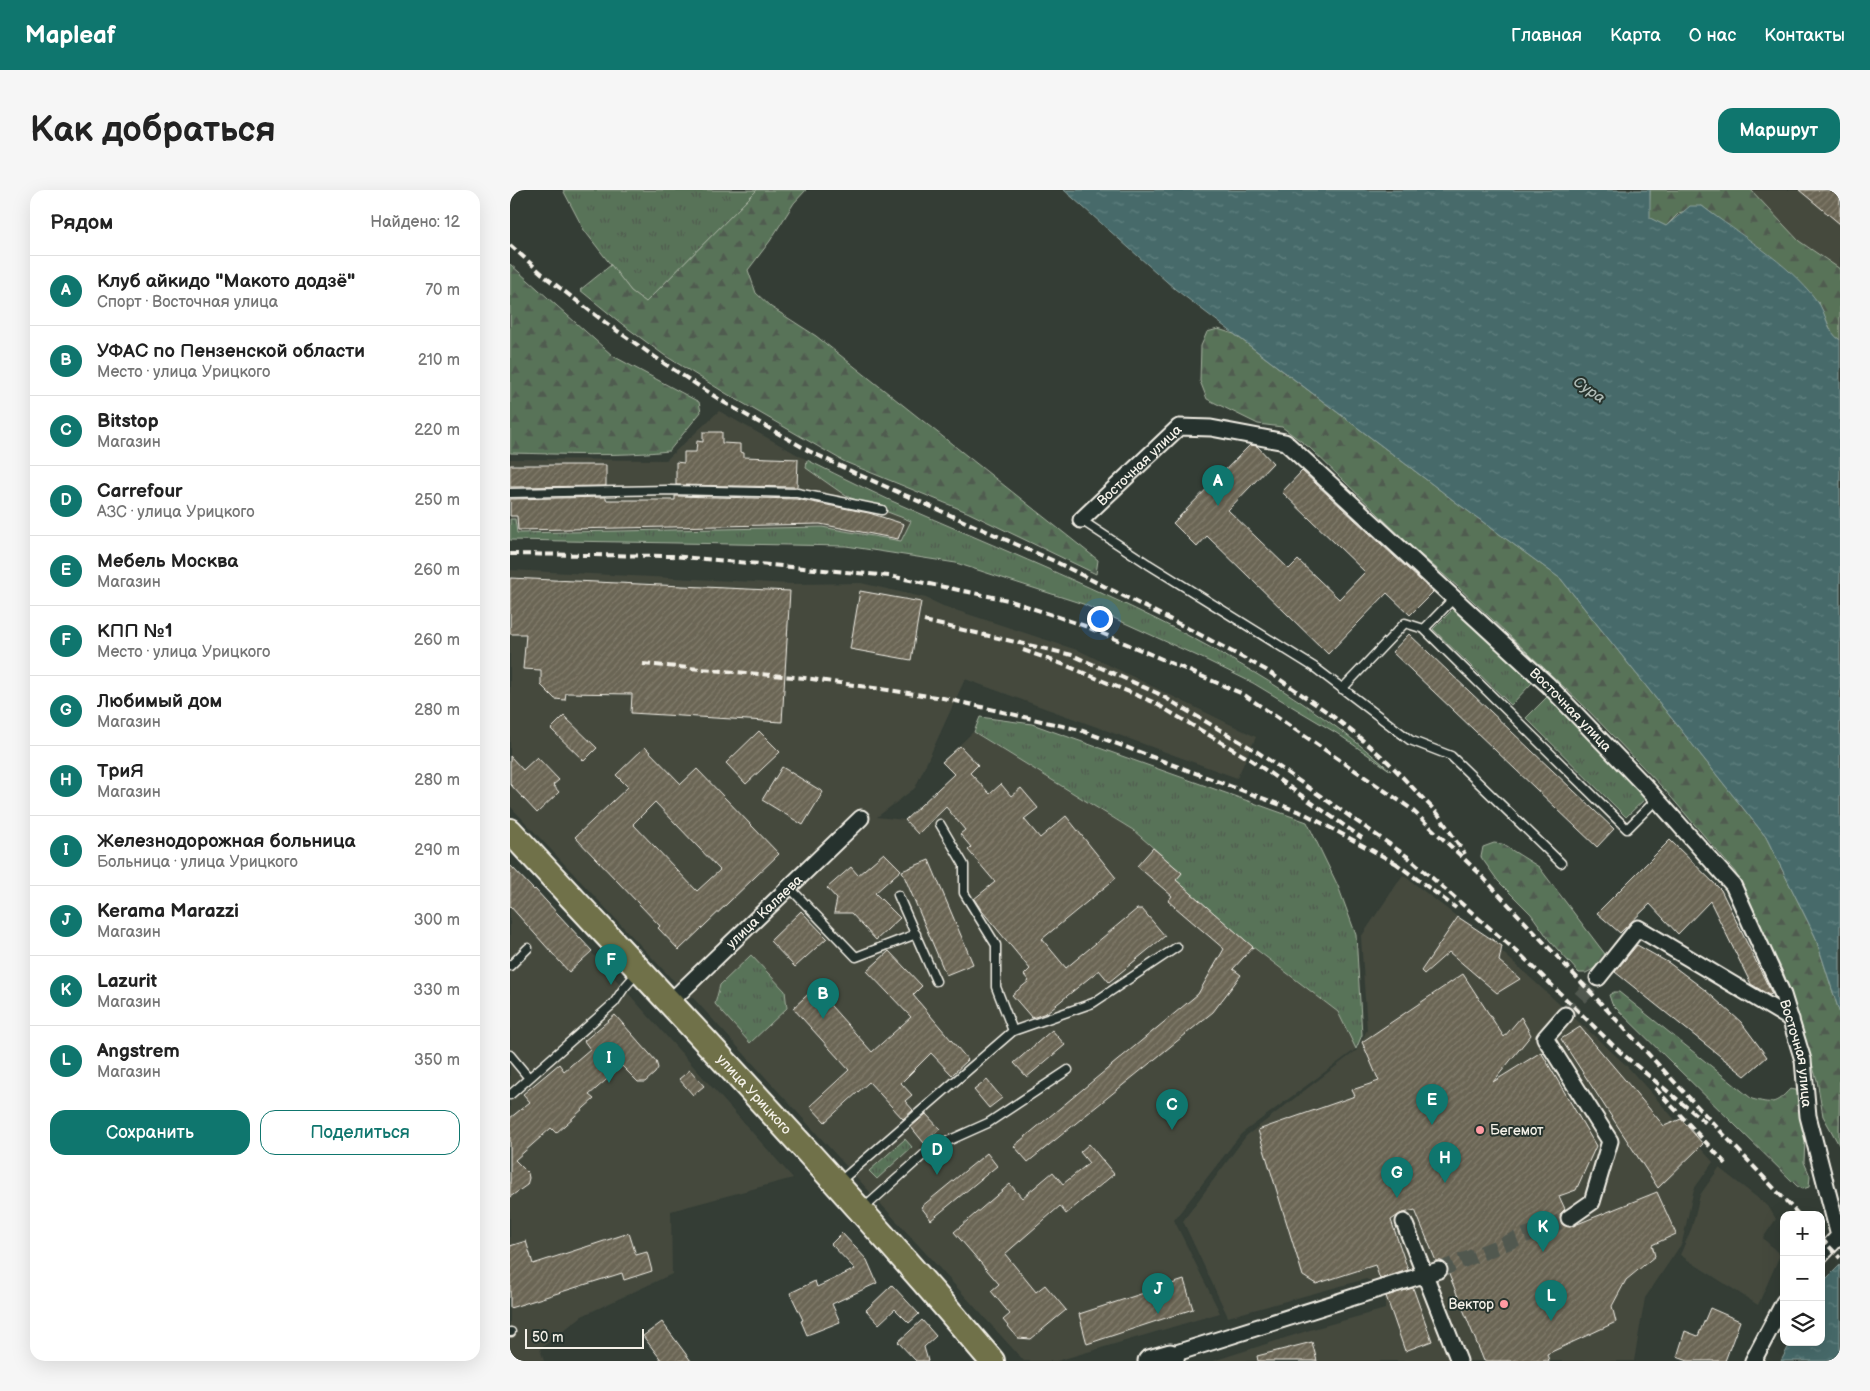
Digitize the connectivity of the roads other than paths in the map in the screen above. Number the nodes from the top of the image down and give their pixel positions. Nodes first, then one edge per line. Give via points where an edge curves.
1 (510, 493) edge
2 (882, 510) dead end
3 (1081, 520) joint
4 (1454, 598) junction
5 (1424, 629) junction
6 (1342, 689) junction
7 (1657, 799) junction
8 (860, 818) dead end
9 (940, 824) dead end
10 (510, 831) edge
11 (1561, 863) dead end
12 (789, 887) junction
13 (898, 895) dead end
14 (916, 934) junction
15 (1177, 946) dead end
16 (528, 948) dead end
17 (510, 966) edge
18 (639, 971) junction
19 (1598, 978) tunnel mouth
20 (936, 981) dead end
21 (669, 1003) junction
22 (1565, 1015) tunnel mouth
23 (1791, 1019) junction
24 (1013, 1030) junction
25 (510, 1055) edge
26 (1068, 1070) dead end
27 (528, 1078) junction
28 (510, 1095) edge
29 (836, 1184) junction
30 (860, 1211) junction
31 (1569, 1218) tunnel mouth
32 (1404, 1222) dead end
33 (1825, 1251) edge
34 (1432, 1272) junction
35 (1780, 1310) edge
36 (1172, 1358) edge
37 (992, 1361) edge
38 (1149, 1361) edge
39 (1459, 1361) edge
40 (1753, 1361) edge

1 - 2 lane via 668,490 797,493
3 - 4 street, Восточная улица via 1178,427 1211,428 1285,442
3 - 6 lane via 1314,667
4 - 5 lane
4 - 7 street, Восточная улица via 1548,685
5 - 6 lane via 1405,623
5 - 7 lane via 1628,829
6 - 11 lane via 1410,740 1450,756
7 - 23 street, Восточная улица via 1733,885 1783,994
8 - 12 street, улица Каляева
9 - 24 lane via 964,865 964,893 996,945 996,987
10 - 18 main road, улица Урицкого
12 - 14 lane via 856,957
12 - 21 street, улица Каляева
13 - 14 lane
14 - 20 lane
15 - 24 lane via 1093,1003
16 - 17 lane
18 - 21 main road, улица Урицкого
18 - 27 lane via 614,1003
19 - 23 street via 1638,928
21 - 29 main road, улица Урицкого
22 - 31 street via 1545,1038 1610,1142 1592,1202
23 - 33 street, Восточная улица via 1803,1060 1808,1116 1839,1236
24 - 29 lane
25 - 27 lane
26 - 30 lane via 988,1123 930,1149
27 - 28 lane
29 - 30 main road, улица Урицкого
30 - 37 main road, улица Урицкого
32 - 34 street
34 - 36 street
34 - 39 street
35 - 40 street
36 - 38 main road

